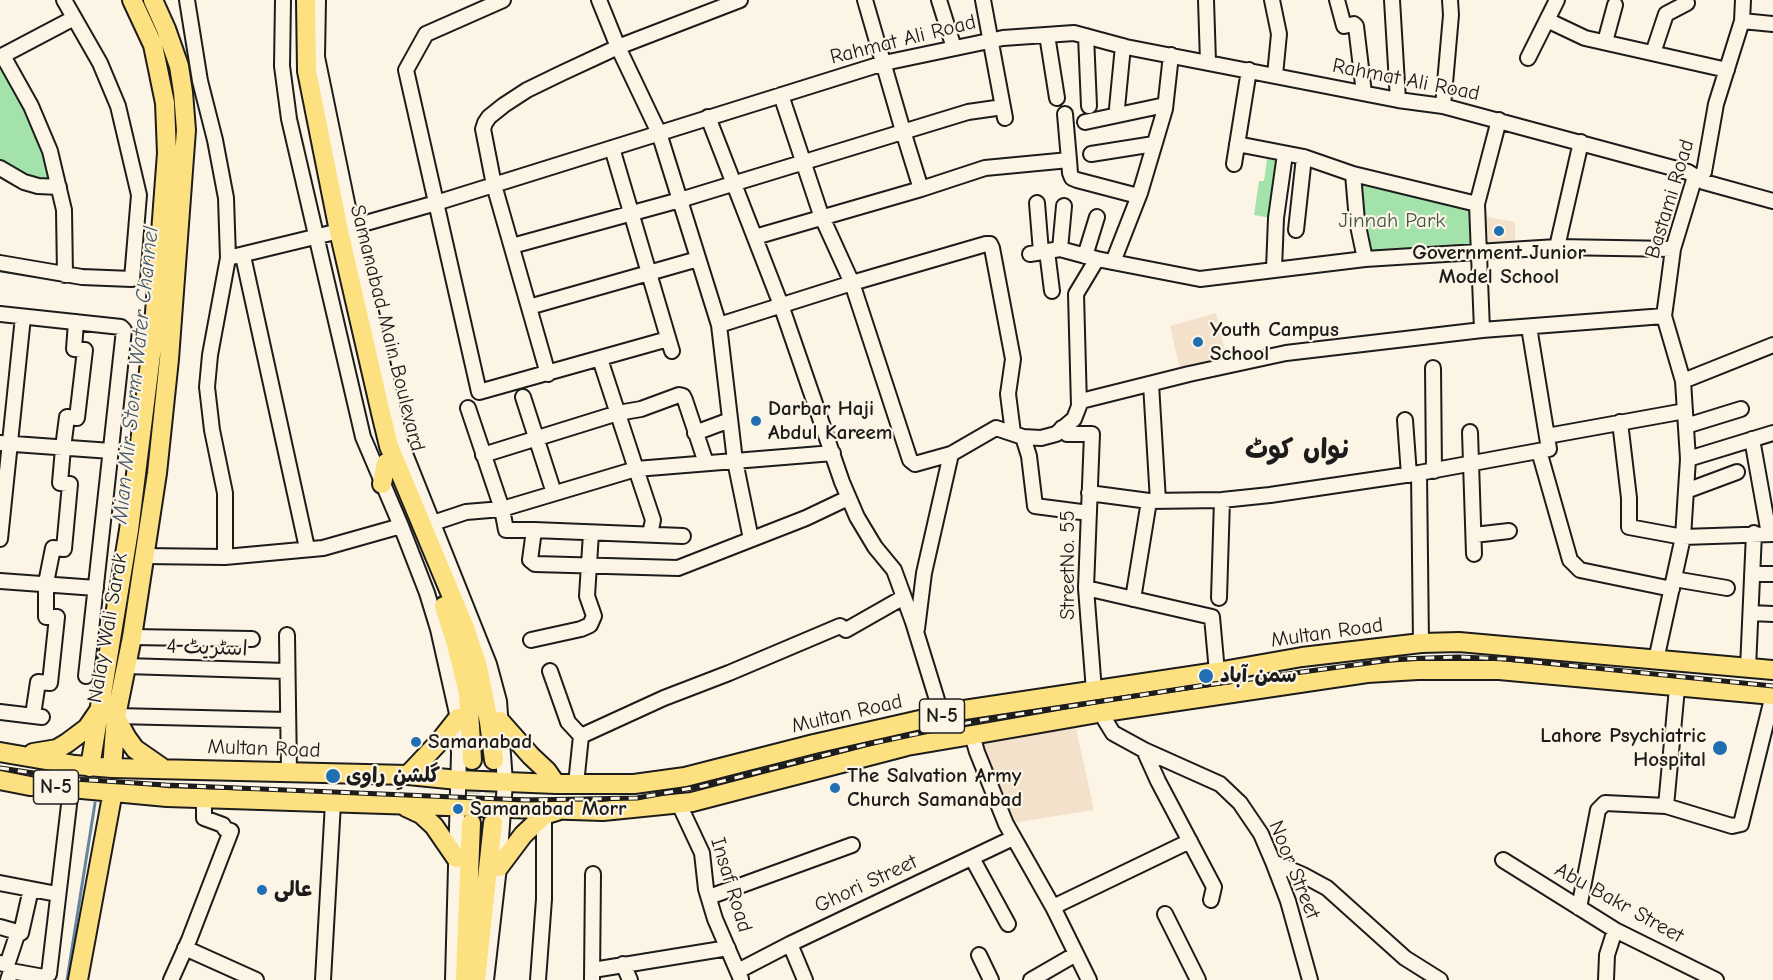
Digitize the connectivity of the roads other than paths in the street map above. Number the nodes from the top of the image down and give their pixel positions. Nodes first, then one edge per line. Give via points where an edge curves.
1 (64, 0) edge
2 (132, 0) edge
3 (153, 0) edge
4 (187, 0) edge
5 (283, 0) edge
6 (298, 0) edge
7 (306, 0) edge
8 (318, 0) edge
9 (503, 0) edge
10 (599, 0) edge
11 (740, 0) edge
12 (865, 0) edge
13 (939, 0) edge
14 (983, 0) edge
15 (1206, 0) edge
16 (1272, 0) edge
17 (1337, 0) edge
18 (1392, 0) edge
19 (1450, 0) edge
20 (1557, 0) edge
21 (1743, 0) edge
22 (1612, 2) edge
23 (1687, 3) dead end
24 (74, 18) junction
25 (1547, 20) junction
26 (1742, 21) junction
27 (1773, 24) edge
28 (1047, 34) junction
29 (1086, 36) junction
30 (992, 40) junction
31 (1605, 42) junction
32 (1123, 46) junction
33 (618, 47) junction
34 (954, 48) junction
35 (1653, 53) junction
36 (1171, 55) junction
37 (2, 56) edge
38 (1528, 58) dead end
39 (1208, 62) junction
40 (884, 63) junction
41 (1249, 70) junction
42 (1727, 70) junction
43 (1275, 75) junction
44 (1364, 93) junction
45 (781, 94) junction
46 (1057, 98) dead end
47 (1398, 100) junction
48 (1165, 105) junction
49 (1089, 106) dead end
50 (1443, 106) junction
51 (1117, 108) dead end
52 (1065, 114) dead end
53 (708, 117) junction
54 (1499, 120) junction
55 (1085, 123) dead end
56 (903, 131) junction
57 (659, 133) junction
58 (1581, 142) junction
59 (1154, 144) junction
60 (1237, 144) junction
61 (612, 148) junction
62 (1091, 154) dead end
63 (1285, 154) junction
64 (1304, 157) junction
65 (1069, 160) junction
66 (803, 162) junction
67 (1234, 164) dead end
68 (0, 168) edge
69 (1353, 174) junction
70 (1699, 177) junction
71 (734, 183) junction
72 (495, 185) junction
73 (59, 187) junction
74 (921, 189) junction
75 (1138, 196) junction
76 (680, 200) junction
77 (1773, 201) edge
78 (436, 203) junction
79 (1037, 203) dead end
80 (1477, 204) junction
81 (1064, 206) dead end
82 (631, 214) junction
83 (1097, 217) dead end
84 (822, 218) junction
85 (1296, 230) dead end
86 (335, 232) junction
87 (754, 237) junction
88 (512, 246) junction
89 (1557, 247) junction
90 (1673, 249) junction
91 (1479, 251) junction
92 (1045, 252) junction
93 (243, 256) junction
94 (1091, 257) junction
95 (228, 258) junction
96 (1365, 258) junction
97 (698, 260) junction
98 (1113, 262) junction
99 (0, 263) edge
100 (1274, 269) junction
101 (648, 274) junction
102 (65, 275) junction
103 (852, 283) junction
104 (1052, 291) dead end
105 (781, 305) junction
106 (529, 306) junction
107 (0, 314) edge
108 (1664, 316) junction
109 (23, 317) junction
110 (76, 322) junction
111 (719, 325) junction
112 (1529, 327) junction
113 (1482, 330) junction
114 (1773, 345) edge
115 (160, 358) junction
116 (600, 358) junction
117 (1433, 368) dead end
118 (548, 374) junction
119 (1683, 381) junction
120 (1151, 384) junction
121 (522, 397) dead end
122 (1079, 406) junction
123 (468, 408) dead end
124 (1740, 409) dead end
125 (1685, 411) junction
126 (618, 413) junction
127 (730, 420) junction
128 (1405, 420) dead end
129 (1620, 422) junction
130 (1686, 426) junction
131 (1062, 428) junction
132 (1470, 432) dead end
133 (696, 433) junction
134 (1773, 433) edge
135 (1018, 435) junction
136 (1547, 436) junction
137 (536, 438) junction
138 (1752, 439) junction
139 (5, 444) edge
140 (63, 448) junction
141 (111, 451) junction
142 (1539, 451) junction
143 (833, 453) junction
144 (483, 454) junction
145 (951, 454) junction
146 (1688, 459) junction
147 (735, 461) junction
148 (706, 463) junction
149 (1472, 464) junction
150 (392, 465) junction
151 (636, 469) junction
152 (1434, 471) junction
153 (1737, 472) dead end
154 (1414, 474) junction
155 (414, 476) junction
156 (382, 484) junction
157 (1686, 491) junction
158 (554, 493) junction
159 (1089, 493) junction
160 (849, 498) junction
161 (1222, 500) junction
162 (1154, 501) junction
163 (502, 509) junction
164 (1089, 513) junction
165 (433, 524) junction
166 (401, 526) junction
167 (534, 530) junction
168 (1509, 531) dead end
169 (591, 533) junction
170 (1754, 533) junction
171 (650, 534) junction
172 (1771, 534) edge
173 (1474, 535) junction
174 (683, 536) dead end
175 (1683, 537) junction
176 (0, 539) edge
177 (751, 539) junction
178 (307, 548) junction
179 (1474, 554) dead end
180 (143, 556) junction
181 (225, 557) junction
182 (590, 565) junction
183 (1752, 574) junction
184 (1773, 574) edge
185 (0, 581) edge
186 (46, 583) junction
187 (1673, 584) junction
188 (96, 588) junction
189 (1086, 588) junction
190 (1727, 588) dead end
191 (904, 597) junction
192 (1219, 598) dead end
193 (1133, 599) junction
194 (1751, 613) junction
195 (1773, 614) edge
196 (916, 634) junction
197 (287, 635) dead end
198 (132, 637) junction
199 (252, 639) dead end
200 (531, 640) dead end
201 (1421, 643) junction
202 (1545, 649) junction
203 (1656, 660) junction
204 (126, 666) junction
205 (1748, 668) junction
206 (1773, 670) edge
207 (286, 671) junction
208 (550, 671) dead end
209 (1217, 672) junction
210 (1543, 674) junction
211 (86, 676) dead end
212 (1677, 688) junction
213 (1094, 691) junction
214 (1773, 695) edge
215 (0, 712) edge
216 (1104, 712) junction
217 (107, 714) junction
218 (942, 716) junction
219 (458, 718) junction
220 (287, 720) junction
221 (500, 721) junction
222 (972, 735) junction
223 (581, 736) junction
224 (1144, 750) junction
225 (0, 752) edge
226 (19, 755) junction
227 (472, 760) tunnel mouth
228 (494, 760) tunnel mouth
229 (90, 767) junction
230 (162, 767) junction
231 (112, 768) junction
232 (289, 772) junction
233 (408, 775) junction
234 (0, 780) edge
235 (458, 780) junction
236 (505, 782) junction
237 (576, 783) junction
238 (556, 784) junction
239 (71, 788) junction
240 (112, 791) junction
241 (204, 798) junction
242 (333, 803) junction
243 (679, 804) junction
244 (400, 805) junction
245 (457, 806) junction
246 (1666, 806) junction
247 (503, 808) junction
248 (551, 813) junction
249 (471, 823) tunnel mouth
250 (493, 823) tunnel mouth
251 (1013, 838) junction
252 (1191, 841) junction
253 (852, 845) dead end
254 (456, 858) junction
255 (972, 858) junction
256 (1503, 860) dead end
257 (1273, 862) junction
258 (499, 867) junction
259 (593, 874) dead end
260 (0, 882) edge
261 (32, 889) junction
262 (57, 894) junction
263 (709, 897) junction
264 (1211, 900) dead end
265 (1053, 908) junction
266 (1579, 908) junction
267 (1165, 914) dead end
268 (1008, 924) dead end
269 (0, 927) edge
270 (1615, 930) junction
271 (18, 932) junction
272 (790, 944) junction
273 (185, 948) junction
274 (728, 948) junction
275 (1076, 954) junction
276 (979, 956) dead end
277 (623, 964) junction
278 (7, 970) edge
279 (592, 975) edge
280 (740, 976) edge
281 (48, 978) edge
282 (78, 980) edge
283 (171, 980) edge
284 (256, 980) edge
285 (323, 980) edge
286 (453, 980) edge
287 (465, 980) edge
288 (476, 980) edge
289 (486, 980) edge
290 (538, 980) edge
291 (630, 980) edge
292 (805, 980) edge
293 (991, 980) edge
294 (1032, 980) edge
295 (1089, 980) edge
296 (1198, 980) edge
297 (1310, 980) edge
298 (1440, 980) edge
299 (1606, 980) edge
300 (1716, 980) edge

1 - 24 street
2 - 115 main road, Nalay Wali Sarak via 153,45 165,103
3 - 115 main road, Nalay Wali Sarak via 179,66 186,130
4 - 95 street via 226,198
5 - 86 street via 282,66 289,119
6 - 86 main road, Samanabad Main Boulevard via 300,71
7 - 86 main road, Samanabad Main Boulevard via 307,70
8 - 86 street via 317,57 334,130
9 - 78 street via 426,34 408,66
10 - 33 street
11 - 33 street
12 - 40 street
13 - 34 street
14 - 30 street
15 - 39 street
16 - 43 street via 1279,34
17 - 44 street via 1348,24
18 - 47 street
19 - 50 street
20 - 25 street
21 - 26 street, Bastami Road
22 - 31 street
23 - 35 street via 1666,14
24 - 37 street
24 - 102 street via 100,63 118,106 139,195 132,279
25 - 31 street via 1585,38
25 - 38 street
26 - 27 street
26 - 42 street, Bastami Road
28 - 29 street, Rahmat Ali Road
28 - 30 street, Rahmat Ali Road
28 - 46 street
29 - 32 street, Rahmat Ali Road
29 - 49 street
30 - 34 street, Rahmat Ali Road
30 - 56 street via 1004,112 968,112
31 - 35 street
32 - 36 street, Rahmat Ali Road
32 - 51 street
33 - 57 street
33 - 72 street via 527,90 489,117 483,129
34 - 40 street, Rahmat Ali Road
35 - 42 street
36 - 39 street, Rahmat Ali Road
36 - 48 street
37 - 73 street via 35,115
39 - 41 street, Rahmat Ali Road
40 - 45 street, Rahmat Ali Road
40 - 56 street
41 - 43 street, Rahmat Ali Road
41 - 60 street
42 - 70 street, Bastami Road via 1716,104 1704,172
43 - 44 street, Rahmat Ali Road
44 - 47 street, Rahmat Ali Road
45 - 53 street, Rahmat Ali Road
45 - 66 street
47 - 50 street, Rahmat Ali Road
48 - 55 street
48 - 59 street
50 - 54 street, Rahmat Ali Road
52 - 65 street
53 - 57 street, Rahmat Ali Road
53 - 71 street
54 - 58 street, Rahmat Ali Road
54 - 80 street
56 - 66 street
56 - 74 street
57 - 61 street, Rahmat Ali Road
57 - 76 street
58 - 70 street, Rahmat Ali Road
58 - 89 street
59 - 62 street
59 - 75 street
60 - 63 street
60 - 67 street
61 - 72 street, Rahmat Ali Road
61 - 82 street
63 - 64 street
63 - 100 street
64 - 69 street
64 - 85 street
65 - 74 street via 985,168
65 - 75 street via 1072,178
66 - 71 street
66 - 84 street
68 - 73 street via 24,182
69 - 80 street
69 - 96 street
70 - 77 street, Rahmat Ali Road via 1704,182
70 - 90 street, Bastami Road
71 - 76 street
71 - 87 street
72 - 78 street, Rahmat Ali Road
72 - 88 street
73 - 102 street via 64,210
74 - 84 street
75 - 98 street
76 - 82 street
76 - 97 street
78 - 86 street, Rahmat Ali Road
78 - 118 street via 479,392
79 - 92 street
80 - 91 street
81 - 92 street
82 - 88 street
82 - 101 street
83 - 94 street
84 - 87 street
84 - 103 street
86 - 93 street, Rahmat Ali Road
86 - 150 main road, Samanabad Main Boulevard
86 - 155 street
86 - 156 street via 363,437
87 - 105 street
88 - 106 street
89 - 90 street
89 - 91 street
90 - 108 street, Bastami Road
91 - 96 street
91 - 113 street
92 - 94 street
92 - 104 street
93 - 95 street, Rahmat Ali Road
93 - 178 street
94 - 98 street
94 - 122 street via 1076,294
95 - 181 street via 207,387 225,493
96 - 100 street
97 - 101 street
97 - 111 street
98 - 100 street via 1200,279
99 - 102 street
101 - 106 street
101 - 116 street via 670,345
103 - 105 street
103 - 135 street via 990,244 1013,359 1008,394
103 - 145 street via 910,460 915,464
105 - 111 street
105 - 143 street
106 - 118 street
107 - 109 street
108 - 112 street
108 - 119 street, Bastami Road
109 - 110 street
109 - 139 street
110 - 140 street via 74,349 85,350 77,418 67,417
110 - 141 street via 124,330
111 - 127 street
112 - 113 street
112 - 136 street
113 - 120 street via 1286,353
114 - 119 street
115 - 180 main road, Nalay Wali Sarak via 156,473
115 - 217 main road, Nalay Wali Sarak via 129,530
116 - 118 street
116 - 126 street
117 - 152 street
119 - 125 street, Bastami Road
120 - 122 street via 1081,402
120 - 162 street
121 - 137 street
122 - 131 street via 1074,419
123 - 144 street
124 - 130 street
125 - 129 street
125 - 130 street, Bastami Road
126 - 133 street via 683,396
126 - 137 street
126 - 151 street
127 - 133 street
127 - 147 street
128 - 154 street
129 - 136 street
129 - 175 street via 1629,527
130 - 146 street, Bastami Road
131 - 135 street via 1041,438
131 - 159 street, StreetNo. 55 via 1067,434 1092,434
132 - 149 street
133 - 148 street
134 - 138 street
135 - 145 street via 996,428
135 - 164 street via 1029,456 1035,506
136 - 142 street via 1549,449
137 - 144 street
137 - 158 street
138 - 146 street
138 - 172 street
139 - 140 street
139 - 176 street
140 - 141 street
140 - 186 street via 60,483 70,484 64,549 53,548
141 - 188 street
142 - 149 street
142 - 187 street via 1570,561 1580,570
143 - 147 street
143 - 160 street
144 - 163 street
145 - 196 street via 924,573
146 - 157 street, Bastami Road
147 - 148 street
147 - 177 street
148 - 151 street
149 - 152 street
149 - 173 street
150 - 155 main road
150 - 156 main road
150 - 227 main road, Samanabad Main Boulevard via 456,644 468,693
150 - 228 main road, Samanabad Main Boulevard via 465,628 478,668
151 - 158 street
151 - 171 street via 653,520
152 - 154 street
153 - 157 street
154 - 161 street
154 - 201 street
155 - 165 street
156 - 166 street
157 - 175 street, Bastami Road
158 - 163 street
159 - 162 street
159 - 164 street, StreetNo. 55
160 - 177 street
160 - 191 street via 863,527 894,570
161 - 162 street
161 - 192 street
162 - 193 street
163 - 165 street via 466,512
163 - 167 street via 506,530
164 - 189 street, StreetNo. 55
165 - 221 street via 489,664
166 - 178 street via 322,548
166 - 219 street via 438,628
167 - 169 street
167 - 182 street via 532,563
168 - 173 street
169 - 171 street
169 - 182 street
170 - 172 street
170 - 175 street
170 - 183 street
171 - 174 street
173 - 179 street
175 - 187 street, Bastami Road
177 - 182 street via 678,568
178 - 181 street
180 - 181 street
180 - 198 main road, Nalay Wali Sarak
182 - 200 street via 587,596 594,615 590,625
183 - 184 street
183 - 194 street
185 - 186 street
186 - 188 street
186 - 215 street via 46,617 57,617 50,683 38,682 38,716
187 - 190 street
187 - 203 street, Bastami Road
188 - 211 street
189 - 193 street
189 - 213 street, StreetNo. 55
191 - 196 street
191 - 223 street via 846,630 840,626
193 - 209 street via 1212,617
194 - 195 street
194 - 205 street
196 - 218 street
197 - 207 street
198 - 199 street
198 - 204 main road, Nalay Wali Sarak
201 - 202 main road, Multan Road / N-5
201 - 209 main road, Multan Road / N-5
202 - 203 main road, Multan Road / N-5
202 - 210 main road
203 - 205 main road, Multan Road / N-5
204 - 207 street, اسٹریٹ 4
204 - 217 main road, Nalay Wali Sarak
205 - 206 main road, Multan Road / N-5
207 - 220 street
208 - 223 street via 568,722
209 - 213 main road, Multan Road / N-5
210 - 212 main road, N-5
210 - 216 main road, N-5 via 1462,670 1367,673
212 - 214 main road, N-5
212 - 246 street
213 - 218 main road, Multan Road / N-5 via 1020,700
214 - 246 street via 1741,824 1732,826
216 - 222 main road, N-5
216 - 224 street, Noor Street via 1113,734
217 - 220 street
217 - 226 main road via 57,749
217 - 229 main road, Nalay Wali Sarak
217 - 230 main road via 135,748
217 - 231 main road, Nalay Wali Sarak
218 - 237 main road, Multan Road / N-5 via 685,777 634,783
219 - 233 main road
219 - 235 street
220 - 232 street
221 - 236 street
221 - 238 main road
222 - 243 main road, N-5 via 897,749
222 - 251 street
223 - 237 street
224 - 252 street
224 - 257 street, Noor Street via 1230,792 1261,834
225 - 226 main road, Multan Road / N-5
226 - 229 main road, Multan Road / N-5
229 - 231 main road, Multan Road / N-5
230 - 231 main road, Multan Road / N-5
230 - 232 main road, Multan Road / N-5
232 - 233 main road, Multan Road / N-5
233 - 235 main road, Multan Road / N-5
234 - 239 main road, N-5
235 - 236 main road, Multan Road / N-5
235 - 245 street
236 - 238 main road, Multan Road / N-5
236 - 247 street
237 - 238 main road, Multan Road / N-5
239 - 240 main road, N-5
239 - 262 street
240 - 241 main road, N-5
240 - 282 main road
241 - 242 main road, N-5
241 - 273 street via 204,818 231,831
242 - 244 main road, N-5
242 - 285 street
243 - 248 main road, N-5
243 - 263 street, Insaf Road via 702,853
244 - 245 main road, N-5
244 - 254 main road via 421,814 434,826
245 - 247 main road, N-5
245 - 254 street
246 - 266 street via 1605,803 1598,810
247 - 248 main road, N-5
247 - 258 street
248 - 258 main road via 523,835
248 - 290 street
249 - 287 main road
250 - 288 main road
251 - 255 street, Ghori Street
251 - 265 street
252 - 264 street via 1214,886
252 - 265 street
253 - 263 street
254 - 286 street
255 - 268 street
255 - 272 street, Ghori Street
256 - 266 street, Abu Bakr Street
257 - 297 street, Noor Street
257 - 298 street via 1327,888 1406,957
258 - 289 street
259 - 279 street
260 - 261 street
261 - 262 street
261 - 271 street via 21,933
262 - 281 street
263 - 274 street, Insaf Road
265 - 275 street
266 - 270 street, Abu Bakr Street
267 - 296 street
269 - 271 street
270 - 299 street via 1607,955
270 - 300 street, Abu Bakr Street
271 - 278 street
272 - 280 street, Ghori Street
272 - 292 street
273 - 283 street
273 - 284 street
274 - 277 street
274 - 280 street, Insaf Road
275 - 294 street
275 - 295 street
276 - 293 street
277 - 279 street
277 - 291 street
278 - 281 street

